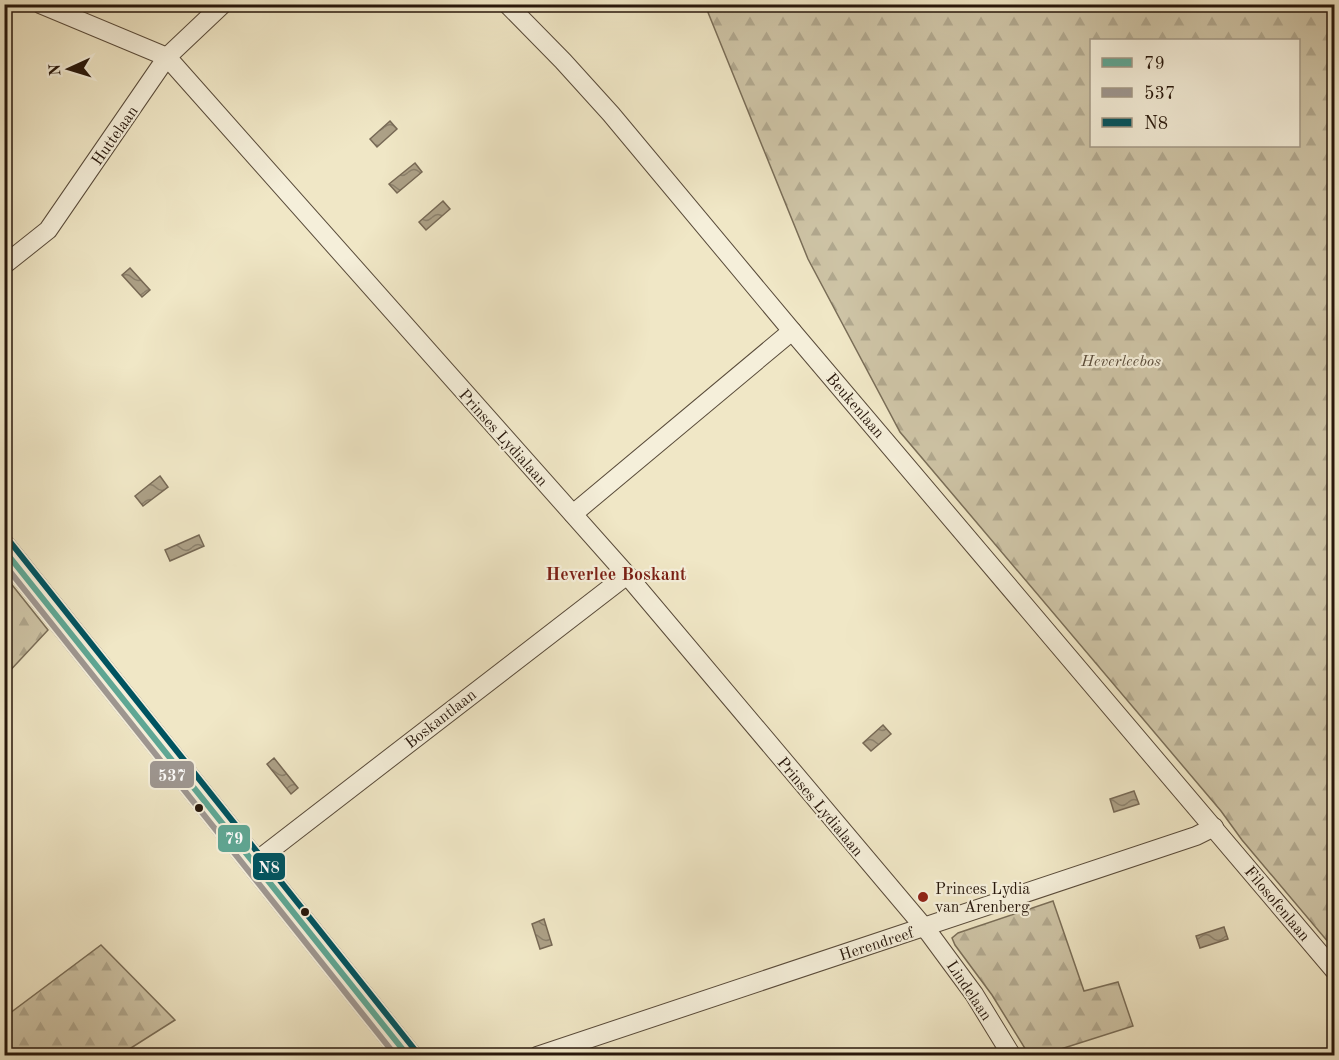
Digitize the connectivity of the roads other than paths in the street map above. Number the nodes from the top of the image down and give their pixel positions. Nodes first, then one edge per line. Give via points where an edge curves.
1 (40, 4) edge
2 (223, 4) edge
3 (507, 4) edge
4 (167, 57) junction
5 (4, 265) edge
6 (792, 331) junction
7 (573, 514) junction
8 (4, 549) edge
9 (627, 575) junction
10 (1200, 811) joint
11 (1217, 831) junction
12 (255, 862) junction
13 (924, 927) junction
14 (1335, 970) edge
15 (408, 1056) edge
16 (537, 1056) edge
17 (1012, 1056) edge

1 - 4 street, Prinses Lydialaan
2 - 4 street, Huttelaan
3 - 6 street, Beukenlaan via 611,114
4 - 5 street, Huttelaan via 48,230
4 - 7 street, Prinses Lydialaan
6 - 7 street
6 - 10 street, Beukenlaan
7 - 9 street, Prinses Lydialaan
8 - 12 street
9 - 12 street, Boskantlaan
9 - 13 street, Prinses Lydialaan
10 - 11 street, Filosofenlaan
11 - 13 street, Herendreef
11 - 14 street, Filosofenlaan
12 - 15 street
13 - 16 street, Herendreef
13 - 17 street, Lindelaan via 974,994

